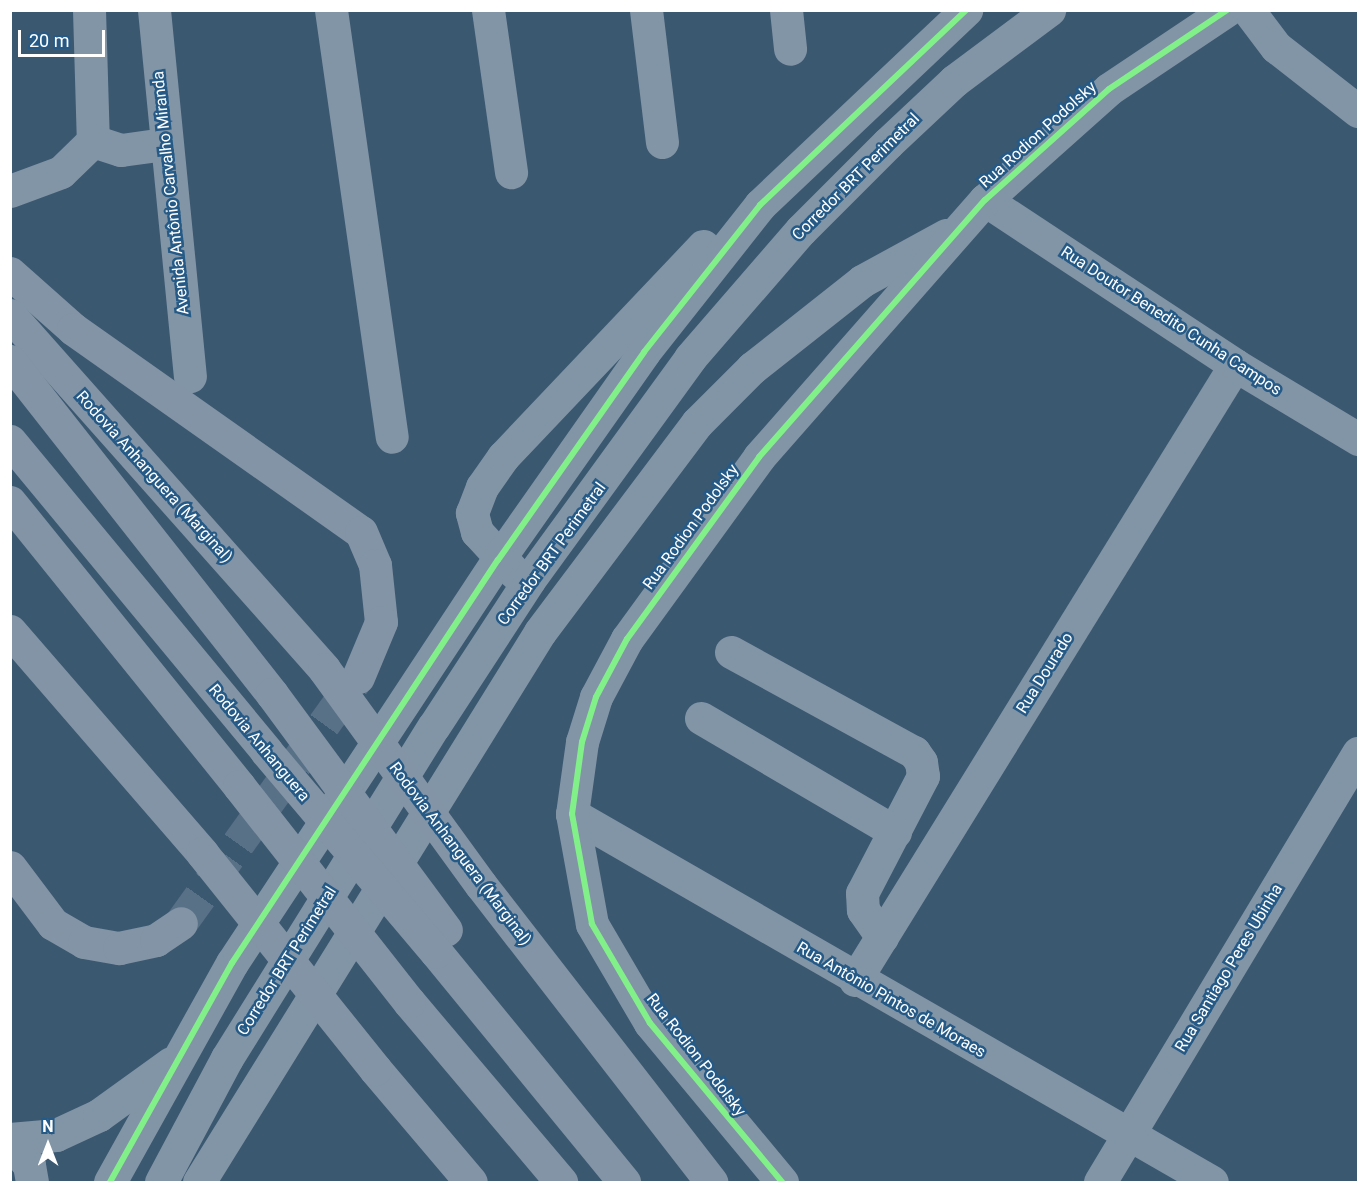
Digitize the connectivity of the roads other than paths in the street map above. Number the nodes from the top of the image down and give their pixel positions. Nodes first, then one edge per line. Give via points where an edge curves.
1 (89, 10) edge
2 (154, 10) edge
3 (331, 10) edge
4 (488, 10) edge
5 (646, 10) edge
6 (786, 10) edge
7 (966, 10) edge
8 (982, 10) edge
9 (1049, 10) edge
10 (1227, 10) edge
11 (1248, 10) edge
12 (931, 44) junction
13 (790, 49) dead end
14 (1359, 111) edge
15 (93, 141) junction
16 (662, 142) dead end
17 (164, 144) junction
18 (511, 172) dead end
19 (10, 191) edge
20 (760, 205) junction
21 (975, 212) junction
22 (10, 273) edge
23 (10, 315) edge
24 (10, 361) edge
25 (1235, 365) junction
26 (190, 376) dead end
27 (392, 437) dead end
28 (1359, 440) edge
29 (10, 441) edge
30 (10, 502) edge
31 (498, 560) junction
32 (586, 573) junction
33 (530, 580) junction
34 (10, 632) edge
35 (731, 652) dead end
36 (358, 677) tunnel mouth
37 (701, 718) dead end
38 (1359, 753) edge
39 (572, 814) junction
40 (895, 832) junction
41 (10, 867) edge
42 (182, 923) tunnel mouth
43 (882, 937) junction
44 (441, 941) junction
45 (855, 980) junction
46 (179, 1057) junction
47 (1129, 1135) junction
48 (10, 1140) edge
49 (32, 1182) edge
50 (110, 1182) edge
51 (162, 1182) edge
52 (199, 1182) edge
53 (471, 1182) edge
54 (561, 1182) edge
55 (624, 1182) edge
56 (711, 1182) edge
57 (782, 1182) edge
58 (1100, 1182) edge
59 (1212, 1182) edge

1 - 15 street
2 - 17 street, Avenida Antônio Carvalho Miranda
3 - 27 street
4 - 18 street
5 - 16 street
6 - 13 street
7 - 12 street
8 - 12 street
9 - 33 street, Corredor BRT Perimetral via 954,81 801,230 690,358
10 - 21 street, Rua Rodion Podolsky via 1109,89
11 - 14 street via 1276,47
12 - 20 street
15 - 17 street via 121,150
15 - 19 street via 61,172
17 - 26 street, Avenida Antônio Carvalho Miranda
20 - 31 street via 644,352
20 - 31 street via 711,238 503,458 472,513 477,532
21 - 25 street, Rua Doutor Benedito Cunha Campos
21 - 32 street via 862,281 752,368 697,423
21 - 39 street, Rua Rodion Podolsky via 759,457 627,639 596,697 582,742
22 - 36 highway via 74,329 361,532 375,565 381,622
23 - 56 highway, Rodovia Anhanguera (Marginal), bridge via 324,669 481,885
24 - 44 highway, bridge via 272,693
25 - 28 street, Rua Doutor Benedito Cunha Campos
25 - 43 street, Rua Dourado
29 - 44 highway, Rodovia Anhanguera, bridge via 266,751
30 - 54 highway, bridge via 410,1002
31 - 33 street
31 - 46 street via 232,963
32 - 33 street via 562,580
32 - 52 street via 540,632
33 - 51 street, Corredor BRT Perimetral via 227,1058
34 - 53 highway, bridge via 202,853
35 - 40 street via 918,757 923,776
37 - 40 street
38 - 47 street, Rua Santiago Peres Ubinha
39 - 45 street, Rua Antônio Pintos de Moraes
39 - 57 street, Rua Rodion Podolsky via 592,924 632,995
40 - 43 street via 861,900
41 - 42 highway via 53,924 84,942 119,948 156,940
43 - 45 street, Rua Dourado
44 - 55 highway, Rodovia Anhanguera
45 - 47 street, Rua Antônio Pintos de Moraes
46 - 48 street via 99,1114 56,1135
46 - 50 street
47 - 58 street, Rua Santiago Peres Ubinha
47 - 59 street, Rua Antônio Pintos de Moraes
48 - 49 street via 29,1165

